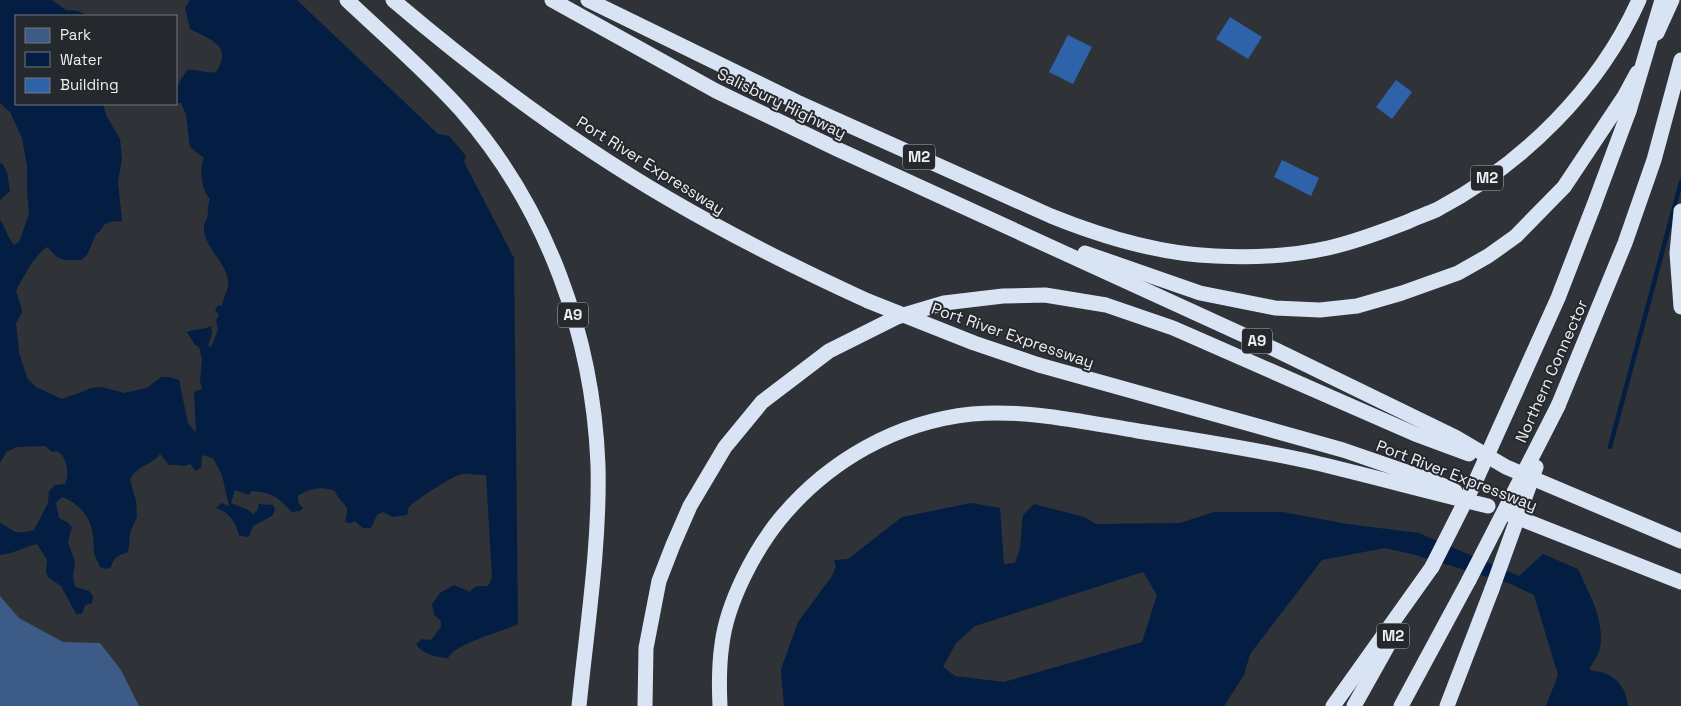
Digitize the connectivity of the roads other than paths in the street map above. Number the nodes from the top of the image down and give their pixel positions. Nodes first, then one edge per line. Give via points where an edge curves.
1 (347, 0) edge
2 (393, 0) edge
3 (552, 0) edge
4 (588, 0) edge
5 (1639, 0) edge
6 (1662, 0) edge
7 (1672, 0) edge
8 (1681, 60) edge
9 (1681, 211) edge
10 (1003, 224) junction
11 (1681, 307) edge
12 (1558, 406) junction
13 (1506, 467) junction
14 (1488, 506) junction
15 (1681, 541) edge
16 (1432, 567) junction
17 (1681, 582) edge
18 (579, 706) edge
19 (645, 706) edge
20 (720, 706) edge
21 (1333, 706) edge
22 (1354, 706) edge
23 (1401, 706) edge
24 (1447, 706) edge

1 - 18 highway, A9 via 441,90 494,154 523,199 562,280 584,353 598,467 596,537
2 - 14 highway, Port River Expressway, bridge via 496,84 629,175 762,250 868,300 974,343 1040,365 1343,450 1433,481
3 - 10 highway, Salisbury Highway / A9 via 716,91
4 - 5 highway, M2 via 797,102 1082,229 1134,245 1214,256 1266,256 1327,248 1369,237 1437,209 1501,170 1556,122 1592,79 1631,20
6 - 16 highway, Northern Connector / M2, bridge via 1630,111 1558,298 1477,478
7 - 10 highway via 1624,97 1564,187 1516,236 1488,256 1438,282 1357,306 1320,310 1274,308 1200,292
8 - 12 highway, Northern Connector / M2 via 1654,160 1625,243
9 - 11 highway via 1677,253
10 - 13 highway, Port River Expressway / A9 via 1274,349 1455,437
12 - 23 highway, Northern Connector / M2, bridge
12 - 24 highway, bridge
13 - 15 highway, Port River Expressway / A9
13 - 19 highway via 1415,434 1173,328 1106,305 1044,295 944,303 897,317 829,351 762,402 724,447 690,506 659,581 646,648
14 - 17 highway, Port River Expressway
14 - 20 highway via 1311,462 1083,422 1003,412 933,421 862,448 829,470 797,498 771,530 749,566 732,606 722,642
16 - 21 highway
16 - 22 highway, Northern Connector / M2

